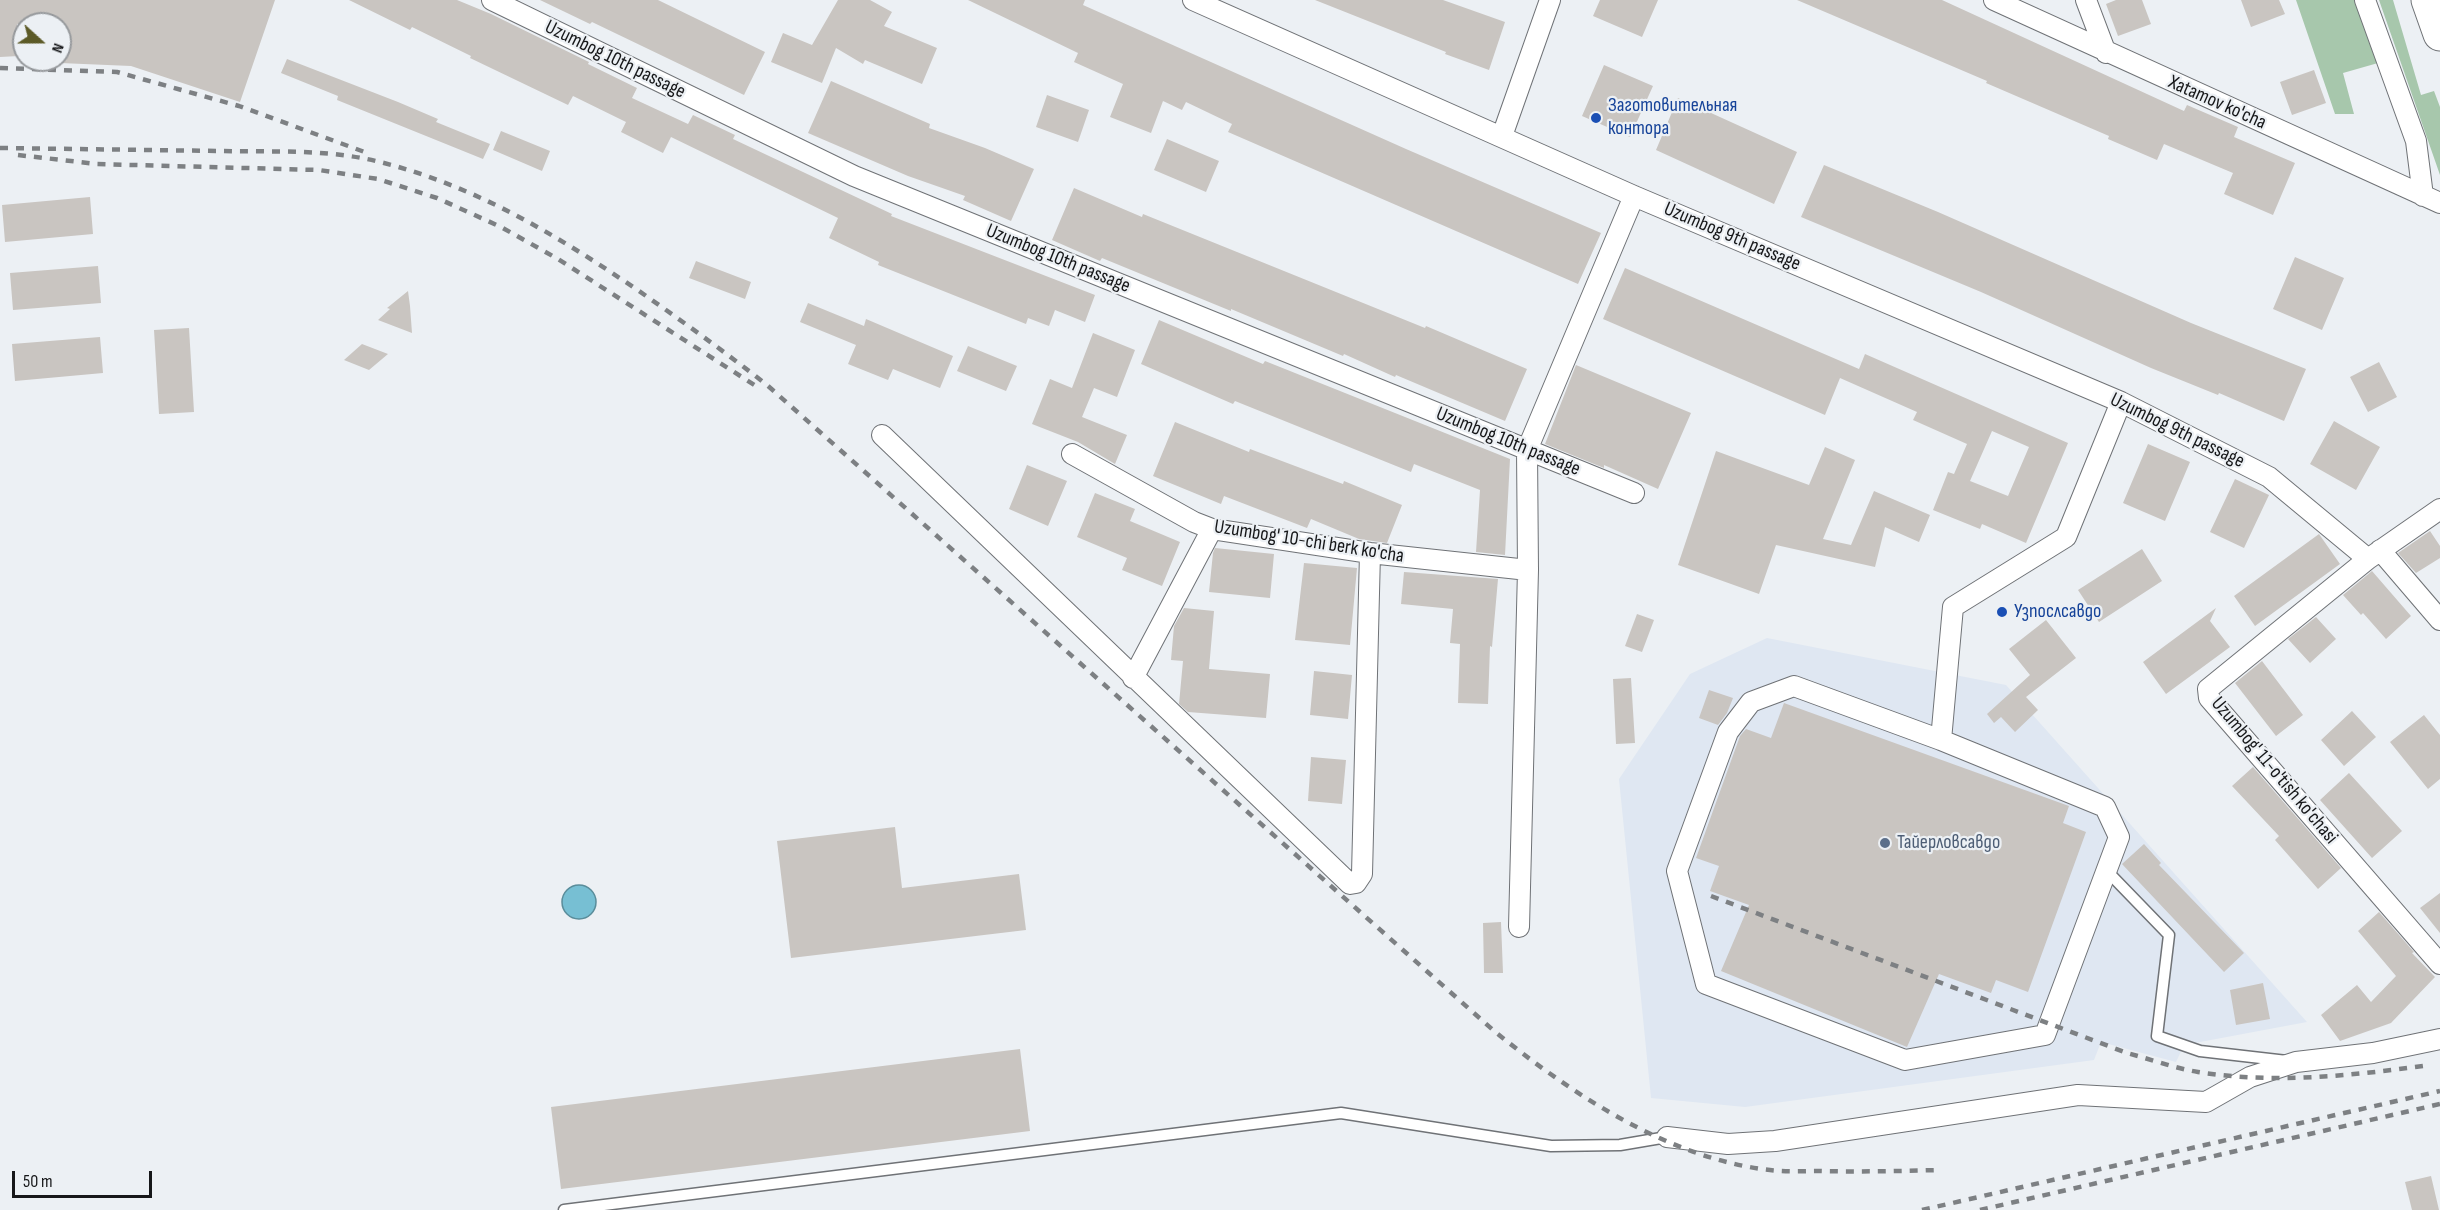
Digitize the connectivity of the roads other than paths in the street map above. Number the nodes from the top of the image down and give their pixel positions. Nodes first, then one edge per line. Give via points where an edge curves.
1 (492, 0) edge
2 (1193, 0) edge
3 (1550, 0) edge
4 (1994, 0) edge
5 (2086, 0) edge
6 (2365, 0) edge
7 (2428, 0) edge
8 (2440, 34) edge
9 (2106, 53) junction
10 (1502, 136) junction
11 (1634, 196) junction
12 (2432, 200) edge
13 (2121, 402) junction
14 (882, 435) dead end
15 (1527, 450) junction
16 (1072, 454) dead end
17 (1634, 493) dead end
18 (2440, 509) edge
19 (1212, 529) junction
20 (1370, 553) junction
21 (2374, 554) junction
22 (1528, 570) junction
23 (2440, 620) edge
24 (1133, 678) junction
25 (1941, 740) junction
26 (2107, 871) junction
27 (1520, 927) dead end
28 (2440, 964) edge
29 (2440, 1039) edge
30 (2296, 1062) junction
31 (1667, 1137) joint
32 (564, 1210) edge

1 - 15 street, Uzumbog 10th passage via 854,176
2 - 10 street, Uzumbog 9th passage
3 - 10 street
4 - 9 street, Xatamov ko'cha
5 - 9 street
6 - 12 street via 2416,141
7 - 8 highway
9 - 12 street, Xatamov ko'cha
10 - 11 street, Uzumbog 9th passage
11 - 13 street, Uzumbog 9th passage
11 - 15 street
13 - 21 street, Uzumbog 9th passage via 2269,477
13 - 25 street via 2066,537 1953,608
14 - 24 street
15 - 17 street, Uzumbog 10th passage
15 - 22 street
16 - 19 street, Uzumbog' 10-chi berk ko'cha
18 - 21 street, Uzumbog' 11-o'tish ko'chasi
19 - 20 street, Uzumbog' 10-chi berk ko'cha
19 - 24 street
20 - 22 street, Uzumbog' 10-chi berk ko'cha
20 - 24 street via 1362,874 1356,883 1344,879
21 - 23 street, Uzumbog 9th passage
21 - 28 street, Uzumbog' 11-o'tish ko'chasi via 2218,679 2208,689 2209,698
22 - 27 street
25 - 26 street via 2105,807 2119,837
25 - 26 street via 1794,686 1751,702 1728,732 1677,871 1706,984 1905,1060 2045,1035
26 - 30 lane via 2169,935 2157,1036 2199,1051
29 - 30 street via 2373,1053
30 - 31 street via 2250,1077 2206,1102 2078,1095 1775,1142 1728,1144
31 - 32 lane via 1620,1145 1551,1146 1341,1113

